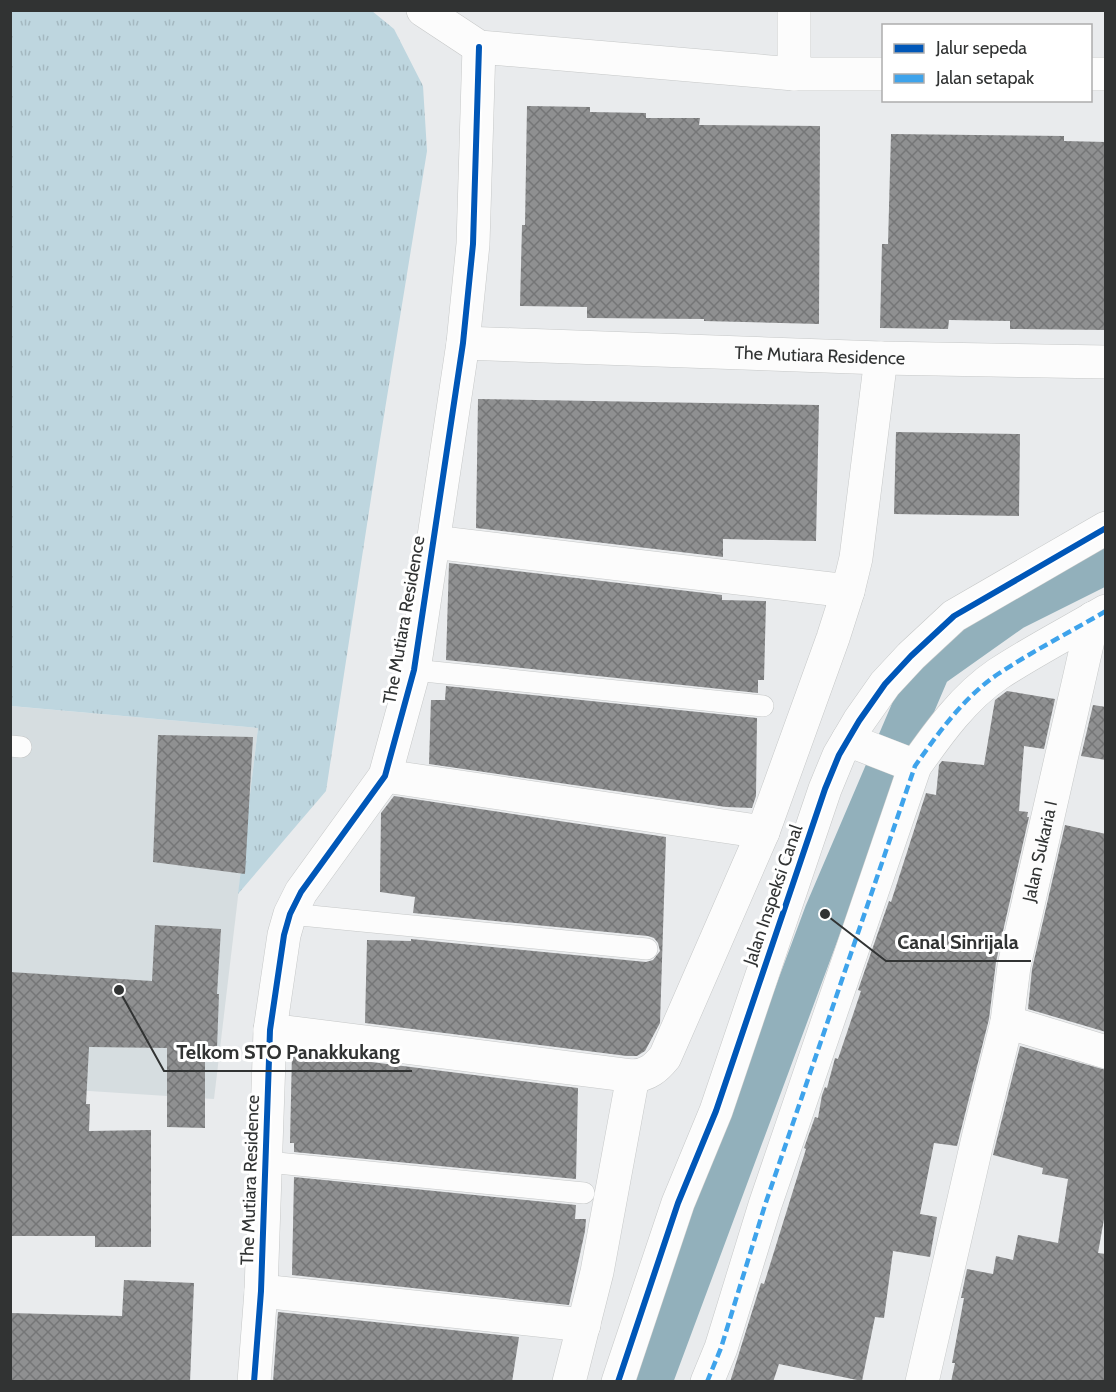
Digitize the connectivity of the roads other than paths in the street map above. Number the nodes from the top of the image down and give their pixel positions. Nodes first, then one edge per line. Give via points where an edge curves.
1 (423, 10) edge
2 (794, 10) edge
3 (478, 47) junction
4 (794, 74) junction
5 (882, 74) edge
6 (463, 343) junction
7 (881, 358) junction
8 (1106, 362) edge
9 (1106, 528) edge
10 (433, 542) junction
11 (848, 591) junction
12 (1099, 614) edge
13 (414, 670) junction
14 (763, 706) dead end
15 (852, 742) junction
16 (910, 764) junction
17 (385, 776) junction
18 (763, 832) junction
19 (290, 914) junction
20 (647, 949) dead end
21 (1007, 1022) junction
22 (270, 1030) junction
23 (1106, 1052) edge
24 (633, 1076) junction
25 (267, 1162) junction
26 (584, 1193) dead end
27 (261, 1291) junction
28 (584, 1325) junction
29 (254, 1382) edge
30 (569, 1382) edge
31 (618, 1382) edge
32 (707, 1382) edge
33 (922, 1382) edge

1 - 3 street
2 - 4 street
3 - 4 street
3 - 6 street, The Mutiara Residence via 473,244
4 - 5 street
6 - 7 street, The Mutiara Residence
6 - 10 street, The Mutiara Residence
7 - 8 street, The Mutiara Residence
7 - 11 street via 856,558
9 - 15 street, Jalan Inspeksi Canal via 954,616 885,684
10 - 11 street
10 - 13 street, The Mutiara Residence
11 - 18 street
12 - 16 street, Jalan Sukaria I via 997,675 961,706
12 - 21 street, Jalan Sukaria I via 1014,966
13 - 14 lane
13 - 17 street, The Mutiara Residence
15 - 16 street
15 - 31 street, Jalan Inspeksi Canal via 825,789 716,1111 678,1203
16 - 32 street, Jalan Sukaria I
17 - 18 street
17 - 19 street, The Mutiara Residence via 301,892
18 - 24 street via 665,1057 646,1074
19 - 20 lane
19 - 22 street, The Mutiara Residence
21 - 23 street
21 - 33 street, Jalan Sukaria I
22 - 24 street
22 - 25 street, The Mutiara Residence
24 - 28 street
25 - 26 lane
25 - 27 street, The Mutiara Residence
27 - 28 street, The Mutiara Residence
27 - 29 street, The Mutiara Residence
28 - 30 street

